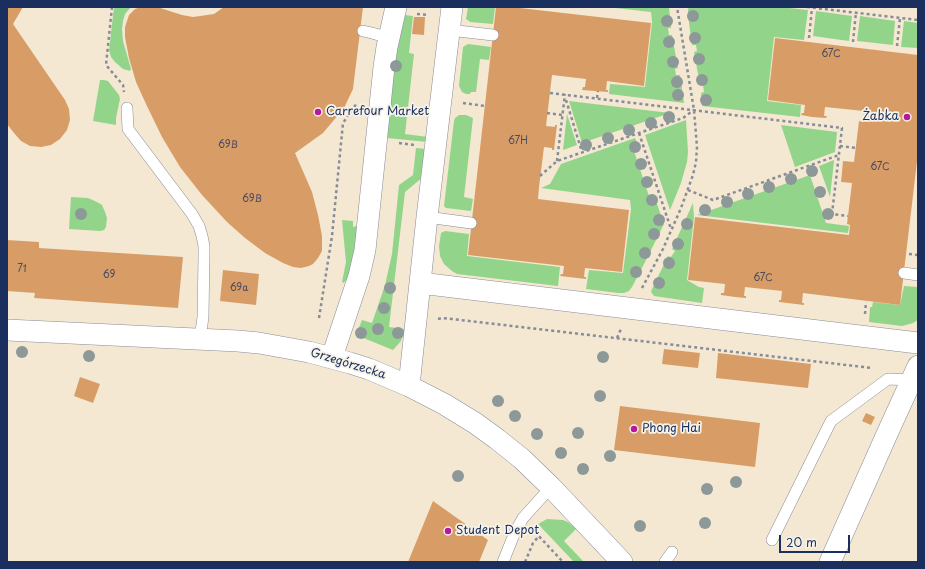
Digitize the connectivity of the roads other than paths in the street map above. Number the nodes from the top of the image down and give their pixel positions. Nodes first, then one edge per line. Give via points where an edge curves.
1 (396, 7) edge
2 (452, 7) edge
3 (449, 30) junction
4 (363, 31) dead end
5 (493, 35) dead end
6 (389, 38) junction
7 (127, 108) road end
8 (427, 217) junction
9 (471, 223) dead end
10 (904, 273) dead end
11 (918, 275) edge
12 (420, 283) junction
13 (7, 330) edge
14 (200, 340) junction
15 (918, 344) edge
16 (332, 357) junction
17 (915, 373) edge
18 (409, 386) junction
19 (551, 487) junction
20 (772, 540) dead end
21 (672, 552) dead end
22 (503, 562) edge
23 (622, 562) edge
24 (665, 562) edge
25 (830, 562) edge

1 - 6 street
2 - 3 street
3 - 5 lane
3 - 8 street
4 - 6 lane
6 - 16 street via 365,250
7 - 14 lane via 128,129 199,226 204,246 203,317
8 - 9 lane
8 - 12 street
10 - 11 lane
12 - 15 street
12 - 18 street
13 - 14 street, Grzegórzecka
14 - 16 street, Grzegórzecka via 259,343
16 - 18 street, Grzegórzecka
17 - 20 lane via 888,379 831,421
17 - 25 street
18 - 19 street, Grzegórzecka via 475,423 516,454
19 - 22 lane via 523,518
19 - 23 street, Grzegórzecka
21 - 24 lane

